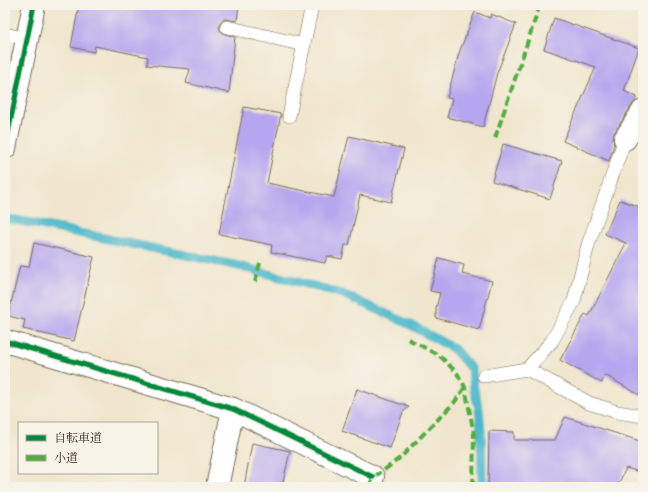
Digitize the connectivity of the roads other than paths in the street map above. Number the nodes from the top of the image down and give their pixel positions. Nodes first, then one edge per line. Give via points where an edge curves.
1 (34, 5) edge
2 (312, 5) edge
3 (227, 27) dead end
4 (5, 34) edge
5 (27, 39) junction
6 (304, 45) junction
7 (643, 111) edge
8 (289, 116) dead end
9 (625, 139) joint
10 (5, 148) edge
11 (5, 341) edge
12 (527, 369) junction
13 (484, 376) dead end
14 (233, 409) junction
15 (643, 416) edge
16 (373, 477) dead end
17 (217, 487) edge

1 - 5 street
2 - 6 lane
3 - 6 lane
4 - 5 lane
5 - 10 street
6 - 8 lane
7 - 9 street
9 - 12 lane via 588,246 574,301 552,341
11 - 14 street
12 - 13 lane
12 - 15 lane via 590,403 617,412
14 - 16 street
14 - 17 street

